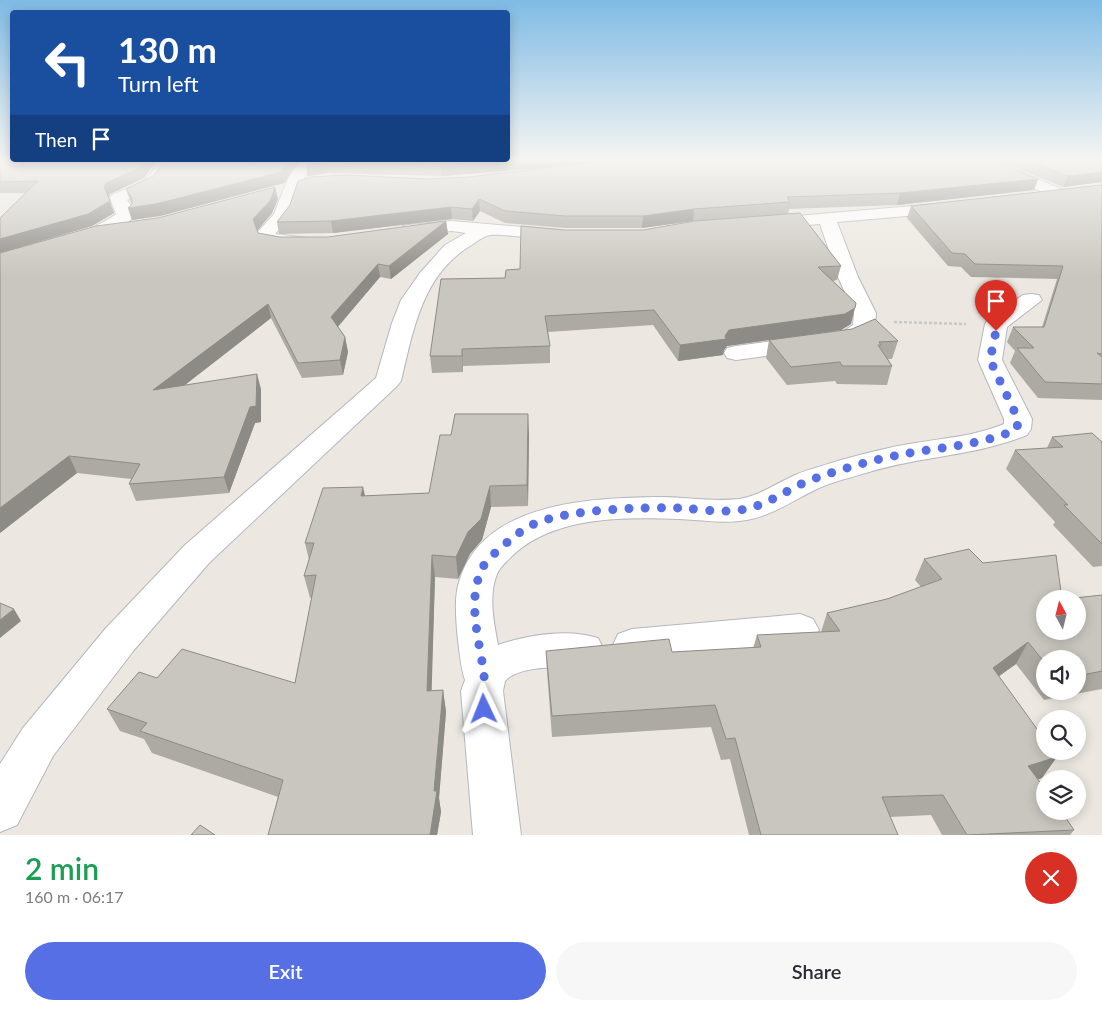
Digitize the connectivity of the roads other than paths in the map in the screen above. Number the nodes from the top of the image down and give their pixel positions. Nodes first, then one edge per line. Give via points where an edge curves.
1 (118, 198) edge
2 (289, 198) edge
3 (1038, 198) edge
4 (1032, 199) edge
5 (968, 206) edge
6 (827, 219) junction
7 (748, 224) edge
8 (139, 227) edge
9 (484, 230) junction
10 (389, 234) edge
11 (575, 236) edge
12 (313, 242) edge
13 (1031, 300) dead end
14 (736, 352) dead end
15 (800, 630) dead end
16 (484, 678) junction
17 (0, 808) edge
18 (498, 835) edge

1 - 8 street via 125,210 124,216 114,225 90,234
2 - 12 street via 282,216 266,233 268,240
3 - 4 street
5 - 6 street
6 - 7 street
6 - 14 street via 865,313 864,327 847,338
9 - 10 street via 452,226
9 - 11 street
9 - 17 street via 452,249 412,300 388,381 197,554 120,640 38,742
13 - 16 street via 996,324 990,360 1018,419 1017,429 1004,435 897,455 843,470 791,488 759,506 738,510 608,511 564,516 519,532 497,550 481,570 476,590 474,618
15 - 16 street via 521,656 496,664
16 - 18 street via 482,691

